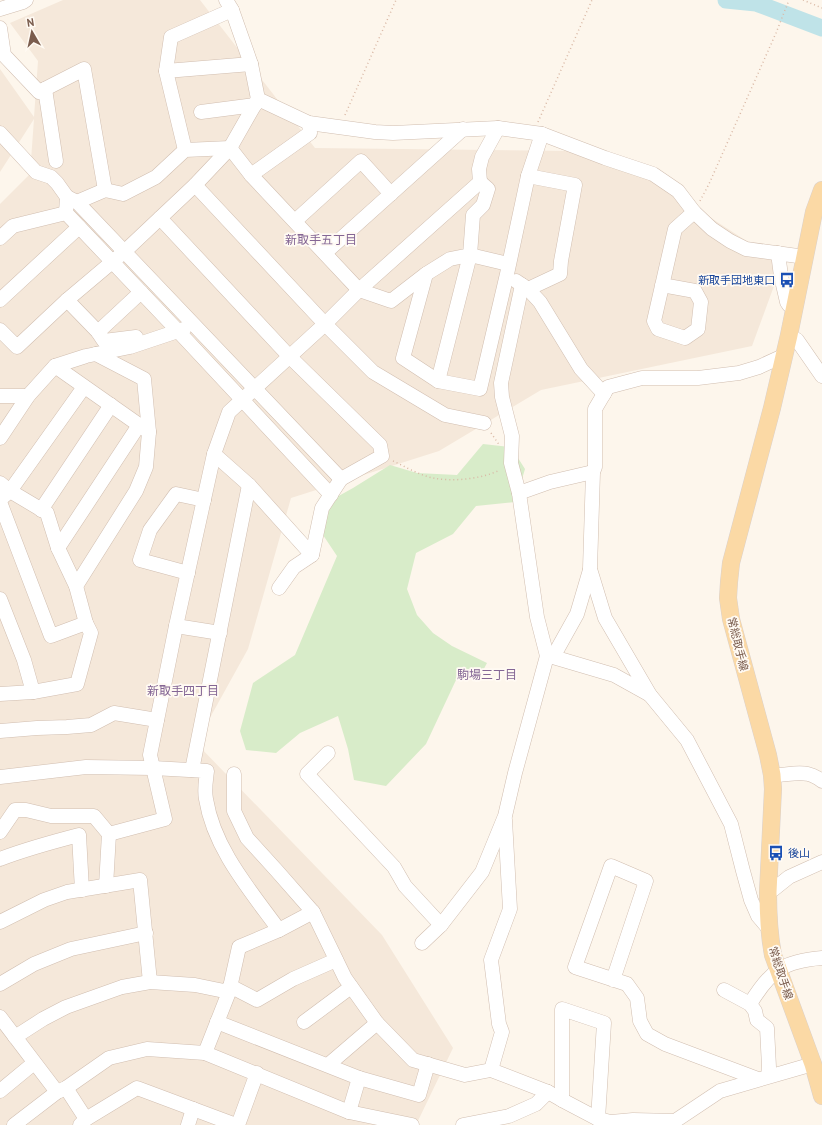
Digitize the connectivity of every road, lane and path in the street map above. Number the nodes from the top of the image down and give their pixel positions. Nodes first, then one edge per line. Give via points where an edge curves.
1 (26, 0) edge
2 (396, 0) edge
3 (592, 0) edge
4 (789, 0) edge
5 (803, 0) edge
6 (229, 5) edge
7 (822, 8) edge
8 (0, 9) edge
9 (0, 28) edge
10 (251, 64) junction
11 (166, 71) junction
12 (45, 89) junction
13 (256, 102) junction
14 (201, 112) dead end
15 (309, 123) junction
16 (340, 127) junction
17 (498, 128) junction
18 (463, 130) junction
19 (0, 133) edge
20 (538, 134) junction
21 (230, 148) junction
22 (185, 150) junction
23 (56, 161) dead end
24 (251, 175) junction
25 (528, 176) junction
26 (480, 182) junction
27 (195, 185) junction
28 (106, 190) junction
29 (822, 190) edge
30 (391, 194) junction
31 (72, 200) junction
32 (694, 212) junction
33 (66, 214) junction
34 (160, 218) junction
35 (295, 221) junction
36 (79, 227) junction
37 (0, 238) edge
38 (124, 252) junction
39 (325, 253) junction
40 (778, 253) junction
41 (470, 255) junction
42 (805, 258) junction
43 (112, 263) junction
44 (508, 269) junction
45 (426, 274) junction
46 (662, 286) dead end
47 (525, 287) junction
48 (359, 290) junction
49 (141, 292) junction
50 (0, 300) edge
51 (68, 300) junction
52 (795, 308) junction
53 (325, 324) junction
54 (194, 325) junction
55 (0, 330) edge
56 (178, 331) junction
57 (98, 332) junction
58 (789, 335) junction
59 (144, 336) dead end
60 (96, 354) junction
61 (785, 355) junction
62 (289, 356) junction
63 (55, 366) junction
64 (822, 376) edge
65 (438, 380) junction
66 (84, 387) junction
67 (255, 388) junction
68 (604, 394) junction
69 (0, 396) edge
70 (28, 396) junction
71 (243, 400) junction
72 (110, 406) junction
73 (484, 423) joint
74 (144, 429) junction
75 (0, 438) edge
76 (500, 446) dead end
77 (214, 454) junction
78 (382, 456) junction
79 (512, 464) junction
80 (593, 472) junction
81 (341, 480) junction
82 (249, 485) junction
83 (519, 493) junction
84 (2, 494) edge
85 (331, 495) junction
86 (204, 500) junction
87 (41, 510) junction
88 (58, 548) junction
89 (312, 555) junction
90 (590, 569) junction
91 (188, 573) junction
92 (76, 586) junction
93 (279, 588) dead end
94 (0, 600) edge
95 (86, 623) junction
96 (176, 626) junction
97 (220, 633) junction
98 (550, 656) junction
99 (33, 692) junction
100 (0, 694) edge
101 (650, 695) junction
102 (157, 720) junction
103 (0, 731) edge
104 (328, 753) dead end
105 (153, 768) junction
106 (192, 770) junction
107 (234, 774) dead end
108 (772, 775) junction
109 (0, 777) edge
110 (822, 781) edge
111 (505, 816) junction
112 (0, 832) edge
113 (109, 834) junction
114 (0, 859) edge
115 (822, 862) edge
116 (106, 886) junction
117 (82, 890) junction
118 (768, 892) junction
119 (313, 912) junction
120 (0, 922) edge
121 (441, 925) junction
122 (769, 929) junction
123 (279, 930) junction
124 (146, 933) junction
125 (422, 943) dead end
126 (822, 958) edge
127 (336, 960) junction
128 (778, 969) junction
129 (613, 980) junction
130 (150, 982) junction
131 (0, 984) edge
132 (351, 987) junction
133 (229, 989) junction
134 (724, 990) dead end
135 (750, 1004) junction
136 (0, 1017) edge
137 (217, 1022) junction
138 (304, 1022) dead end
139 (378, 1023) junction
140 (16, 1037) junction
141 (206, 1053) junction
142 (34, 1063) junction
143 (428, 1064) junction
144 (813, 1064) junction
145 (328, 1065) junction
146 (491, 1070) junction
147 (257, 1073) junction
148 (359, 1078) junction
149 (763, 1078) junction
150 (62, 1090) junction
151 (0, 1091) edge
152 (548, 1092) junction
153 (822, 1096) edge
154 (562, 1100) junction
155 (194, 1109) junction
156 (349, 1112) junction
157 (598, 1119) junction
158 (83, 1122) edge
159 (675, 1123) edge
160 (14, 1125) edge
161 (188, 1125) edge
162 (237, 1125) edge
163 (412, 1125) edge
164 (463, 1125) edge

1 - 8 street
2 - 16 path
3 - 20 path via 539,120
4 - 32 path via 709,184
5 - 7 path
6 - 10 street
6 - 11 street via 171,37
9 - 12 street via 4,55 39,92
10 - 11 street
10 - 13 street
11 - 22 street
12 - 23 street
12 - 28 street via 84,69
13 - 14 street
13 - 15 street
13 - 21 street
15 - 16 street
15 - 24 street via 310,133
16 - 18 street via 393,133
17 - 18 street
17 - 20 street
17 - 26 street via 482,157
18 - 30 street
19 - 31 street via 36,172 51,178
20 - 25 street
20 - 32 street via 653,174 678,191
21 - 22 street
21 - 24 street
21 - 27 street
22 - 28 street via 156,177 123,194
24 - 35 street
25 - 44 street
25 - 47 street via 575,185 560,274
26 - 41 street via 488,189 483,205 473,215
26 - 48 street
27 - 34 street
27 - 53 street
28 - 31 street
29 - 42 main road, 常総取手線 via 814,212
30 - 35 street via 361,161
30 - 39 street
31 - 33 street
31 - 38 street
32 - 40 street via 712,229 746,249
32 - 46 street via 675,230
33 - 36 street
33 - 37 street via 13,226
34 - 38 street
34 - 62 street
35 - 39 street
36 - 43 street
36 - 50 street
38 - 43 street
38 - 54 street
39 - 48 street
40 - 42 street
40 - 52 street via 787,302
41 - 44 street
41 - 45 street via 450,259
41 - 65 street
42 - 52 main road, 常総取手線
43 - 49 street
43 - 51 street
44 - 47 street
44 - 65 street via 480,389
45 - 48 street via 391,300
45 - 65 street via 403,358
47 - 68 street via 540,302 581,369
47 - 79 street via 501,383 512,436
48 - 53 street
49 - 56 street
49 - 57 street
51 - 55 street via 17,347
51 - 57 street
52 - 58 main road, 常総取手線
53 - 62 street
53 - 73 street via 373,372 445,415
54 - 56 street
54 - 67 street
56 - 60 street via 130,347
56 - 71 street
57 - 59 street via 104,341
58 - 61 main road, 常総取手線
58 - 64 street via 797,340
60 - 63 street
60 - 74 street via 144,379
61 - 68 street via 739,373 698,378 642,378 608,387
61 - 108 main road, 常総取手線 via 728,582 731,619
62 - 67 street
62 - 78 street via 380,445
63 - 66 street
63 - 70 street
66 - 72 street
66 - 84 street
67 - 71 street
67 - 81 street
68 - 80 street via 595,409
69 - 70 street
70 - 75 street
71 - 77 street via 229,412
71 - 85 street
72 - 74 street
72 - 87 street
73 - 76 path
74 - 88 street
74 - 92 street via 146,467 136,491
77 - 82 street
77 - 86 street
78 - 79 path via 418,473 445,480 478,477
78 - 81 street
79 - 83 street
80 - 83 street via 550,482
80 - 90 street
81 - 85 street
82 - 89 street
82 - 97 street
83 - 98 street via 537,617
84 - 87 street
84 - 95 street via 51,636
85 - 89 street via 322,508
86 - 91 street
86 - 91 street via 176,494 150,530 140,560
87 - 88 street via 47,513
88 - 92 street
89 - 93 street via 294,567
90 - 98 street via 577,614
90 - 101 street via 605,618
91 - 96 street
92 - 95 street
94 - 99 street via 24,660
95 - 99 street via 91,633 77,684
96 - 97 street
96 - 102 street
97 - 106 street
98 - 101 street via 614,675
98 - 111 street via 515,773
99 - 100 street
101 - 122 street via 687,740 731,824 751,900 758,916
102 - 103 street via 114,713 91,725
102 - 105 street via 150,754
104 - 121 street via 307,774 394,867 405,886
105 - 106 street
105 - 109 street via 86,767
105 - 113 street via 165,819
106 - 123 street via 206,771 205,798 212,824 229,860
107 - 119 street via 234,811 246,838
108 - 110 street via 809,774
108 - 118 main road, 常総取手線
111 - 121 street via 482,872
111 - 146 street via 510,908 492,960 502,1032
112 - 113 street via 15,810 26,810 51,816 94,816
113 - 116 street
114 - 117 street via 79,835
115 - 118 street via 789,877
116 - 117 street
116 - 124 street via 140,880
117 - 120 street via 44,900
118 - 122 main road, 常総取手線
119 - 123 street
119 - 127 street
121 - 125 street
122 - 128 main road, 常総取手線
123 - 133 street via 239,947
124 - 130 street
124 - 131 street via 71,948 34,964
126 - 128 street via 800,961
127 - 132 street
127 - 133 street via 293,978 257,1000
128 - 135 street via 760,987
128 - 144 main road, 常総取手線
129 - 129 street via 575,967 611,866 646,881
129 - 149 street via 627,984 638,998 640,1022 647,1034 665,1044
130 - 133 street
130 - 140 street via 122,987 66,1007
132 - 138 street
132 - 139 street
133 - 137 street
134 - 135 street
135 - 149 street via 757,1020 767,1028 769,1067
136 - 140 street
137 - 141 street
137 - 145 street
139 - 143 street via 413,1060
139 - 145 street
140 - 142 street
141 - 147 street
141 - 150 street via 147,1048 109,1058
142 - 150 street
142 - 151 street
143 - 146 street via 465,1074
143 - 148 street via 419,1095
144 - 149 street
144 - 153 main road, 常総取手線
145 - 148 street
146 - 152 street
147 - 156 street
147 - 162 street
148 - 156 street
149 - 159 street via 720,1091
150 - 158 street
150 - 160 street
152 - 154 street
152 - 164 street via 536,1104 509,1116
154 - 157 street
154 - 157 street via 562,1009 604,1023
155 - 158 street via 137,1088
155 - 161 street
155 - 162 street
156 - 163 street
157 - 159 street via 611,1122 632,1120

